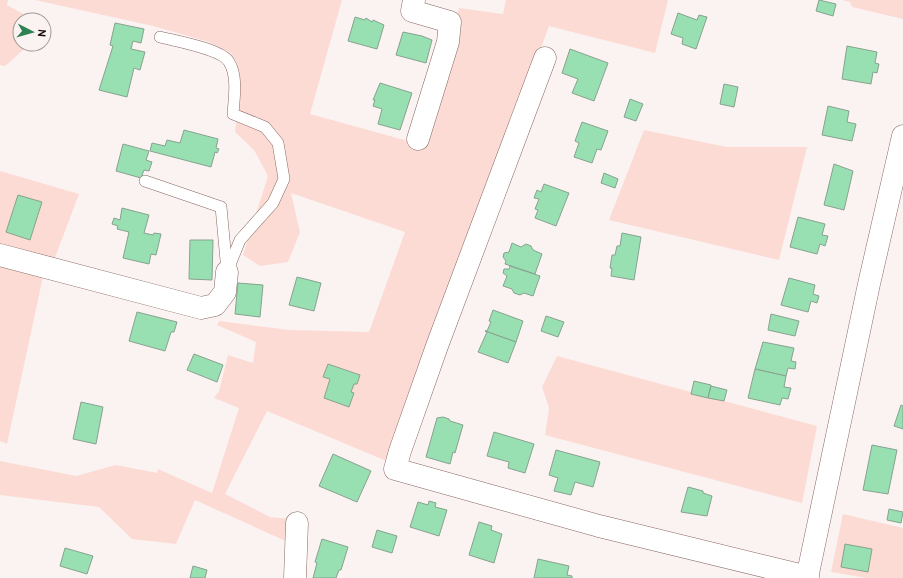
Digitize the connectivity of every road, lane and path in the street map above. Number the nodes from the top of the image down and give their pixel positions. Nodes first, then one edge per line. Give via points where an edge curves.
1 (414, 0) edge
2 (160, 37) dead end
3 (544, 58) dead end
4 (903, 136) edge
5 (418, 139) dead end
6 (145, 181) dead end
7 (0, 255) edge
8 (227, 272) junction
9 (297, 523) dead end
10 (808, 577) edge
11 (295, 578) edge

1 - 5 street via 412,11 450,22 448,42
2 - 8 lane via 219,53 229,61 234,77 233,114 265,127 278,143 284,179 273,202 240,240
3 - 10 street via 437,346 395,469 599,526
4 - 10 street via 869,284
6 - 8 lane via 221,207
7 - 8 street via 201,308 215,305 225,292
9 - 11 street

